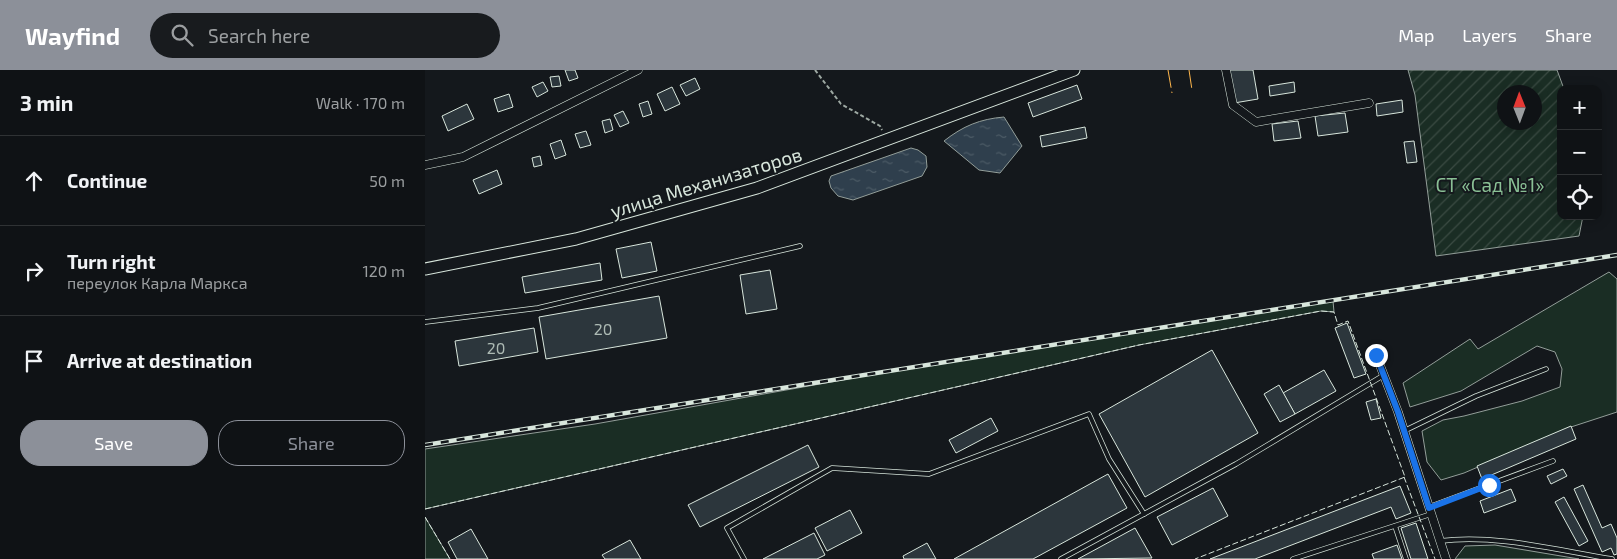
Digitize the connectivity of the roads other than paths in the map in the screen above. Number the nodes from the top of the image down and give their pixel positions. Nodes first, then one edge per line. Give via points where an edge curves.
1 (639, 70) edge
2 (1074, 70) edge
3 (1226, 70) edge
4 (1369, 103) dead end
5 (425, 165) edge
6 (800, 246) dead end
7 (425, 269) edge
8 (425, 322) edge
9 (1376, 355) dead end
10 (1546, 369) dead end
11 (1384, 375) junction
12 (1404, 431) junction
13 (1553, 461) dead end
14 (1430, 511) junction
15 (1144, 514) junction
16 (1395, 526) junction
17 (1440, 541) junction
18 (745, 559) edge
19 (1061, 559) edge
20 (1293, 559) edge
21 (1406, 559) edge
22 (1445, 559) edge
23 (1612, 559) edge

1 - 5 street via 463,157
2 - 7 street, улица Механизаторов via 747,191 575,239
3 - 4 street via 1233,105 1255,122
6 - 8 lane via 538,308
9 - 11 street
10 - 12 lane via 1475,396
11 - 12 street
11 - 15 lane via 1236,464
12 - 14 street
13 - 14 lane
14 - 16 lane
14 - 17 street
15 - 18 lane via 1109,459 1089,414 929,474 832,468 727,528
15 - 19 lane
16 - 20 lane
16 - 21 lane
17 - 22 street
17 - 23 lane via 1464,538 1497,541

